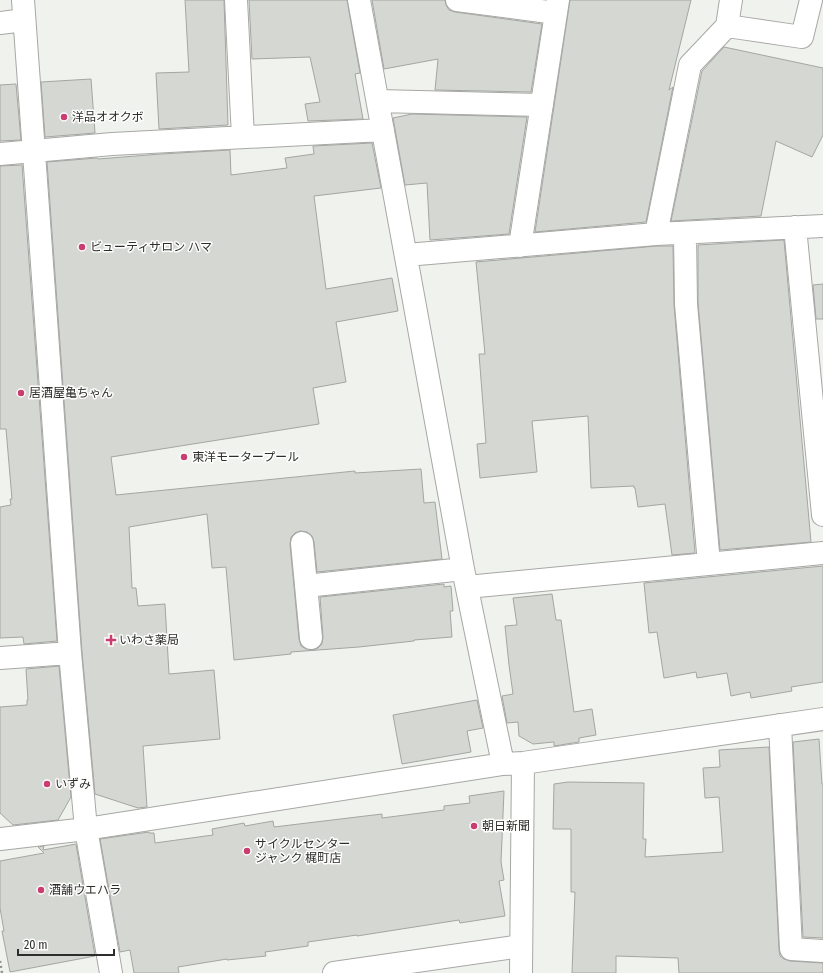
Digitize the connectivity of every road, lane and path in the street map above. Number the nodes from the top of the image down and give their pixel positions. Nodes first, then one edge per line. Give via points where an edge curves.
1 (236, 0) edge
2 (359, 0) edge
3 (457, 0) edge
4 (731, 0) edge
5 (811, 0) edge
6 (557, 6) edge
7 (23, 10) edge
8 (0, 22) edge
9 (727, 26) junction
10 (378, 101) junction
11 (542, 105) junction
12 (383, 130) junction
13 (243, 137) junction
14 (34, 151) junction
15 (0, 154) edge
16 (823, 226) edge
17 (795, 227) junction
18 (685, 233) junction
19 (656, 234) junction
20 (520, 246) junction
21 (406, 255) junction
22 (823, 515) edge
23 (302, 543) dead end
24 (823, 554) edge
25 (709, 564) junction
26 (465, 578) junction
27 (306, 586) junction
28 (311, 638) dead end
29 (70, 653) junction
30 (0, 658) edge
31 (823, 719) edge
32 (780, 725) junction
33 (513, 764) junction
34 (86, 829) junction
35 (0, 839) edge
36 (521, 946) junction
37 (823, 951) edge
38 (0, 961) edge
39 (2, 973) edge
40 (111, 973) edge
41 (334, 973) edge
42 (520, 973) edge

1 - 13 street
2 - 10 street
3 - 6 street
4 - 9 street
5 - 9 street via 802,38
6 - 11 street
7 - 8 street
7 - 14 street
9 - 19 street via 690,65
10 - 11 street
10 - 12 street
11 - 20 street
12 - 13 street
12 - 21 street
13 - 14 street
14 - 15 street
14 - 29 street
16 - 17 street
17 - 18 street
17 - 22 street
18 - 19 street
18 - 25 street via 686,304
19 - 20 street
20 - 21 street
21 - 26 street
23 - 27 street
24 - 25 street
25 - 26 street
26 - 27 street
26 - 33 street
27 - 28 street
29 - 30 street
29 - 34 street
31 - 32 street
32 - 33 street
32 - 37 street via 791,949
33 - 34 street
33 - 36 street
34 - 35 street
34 - 40 street
36 - 41 street
36 - 42 street
38 - 39 path

